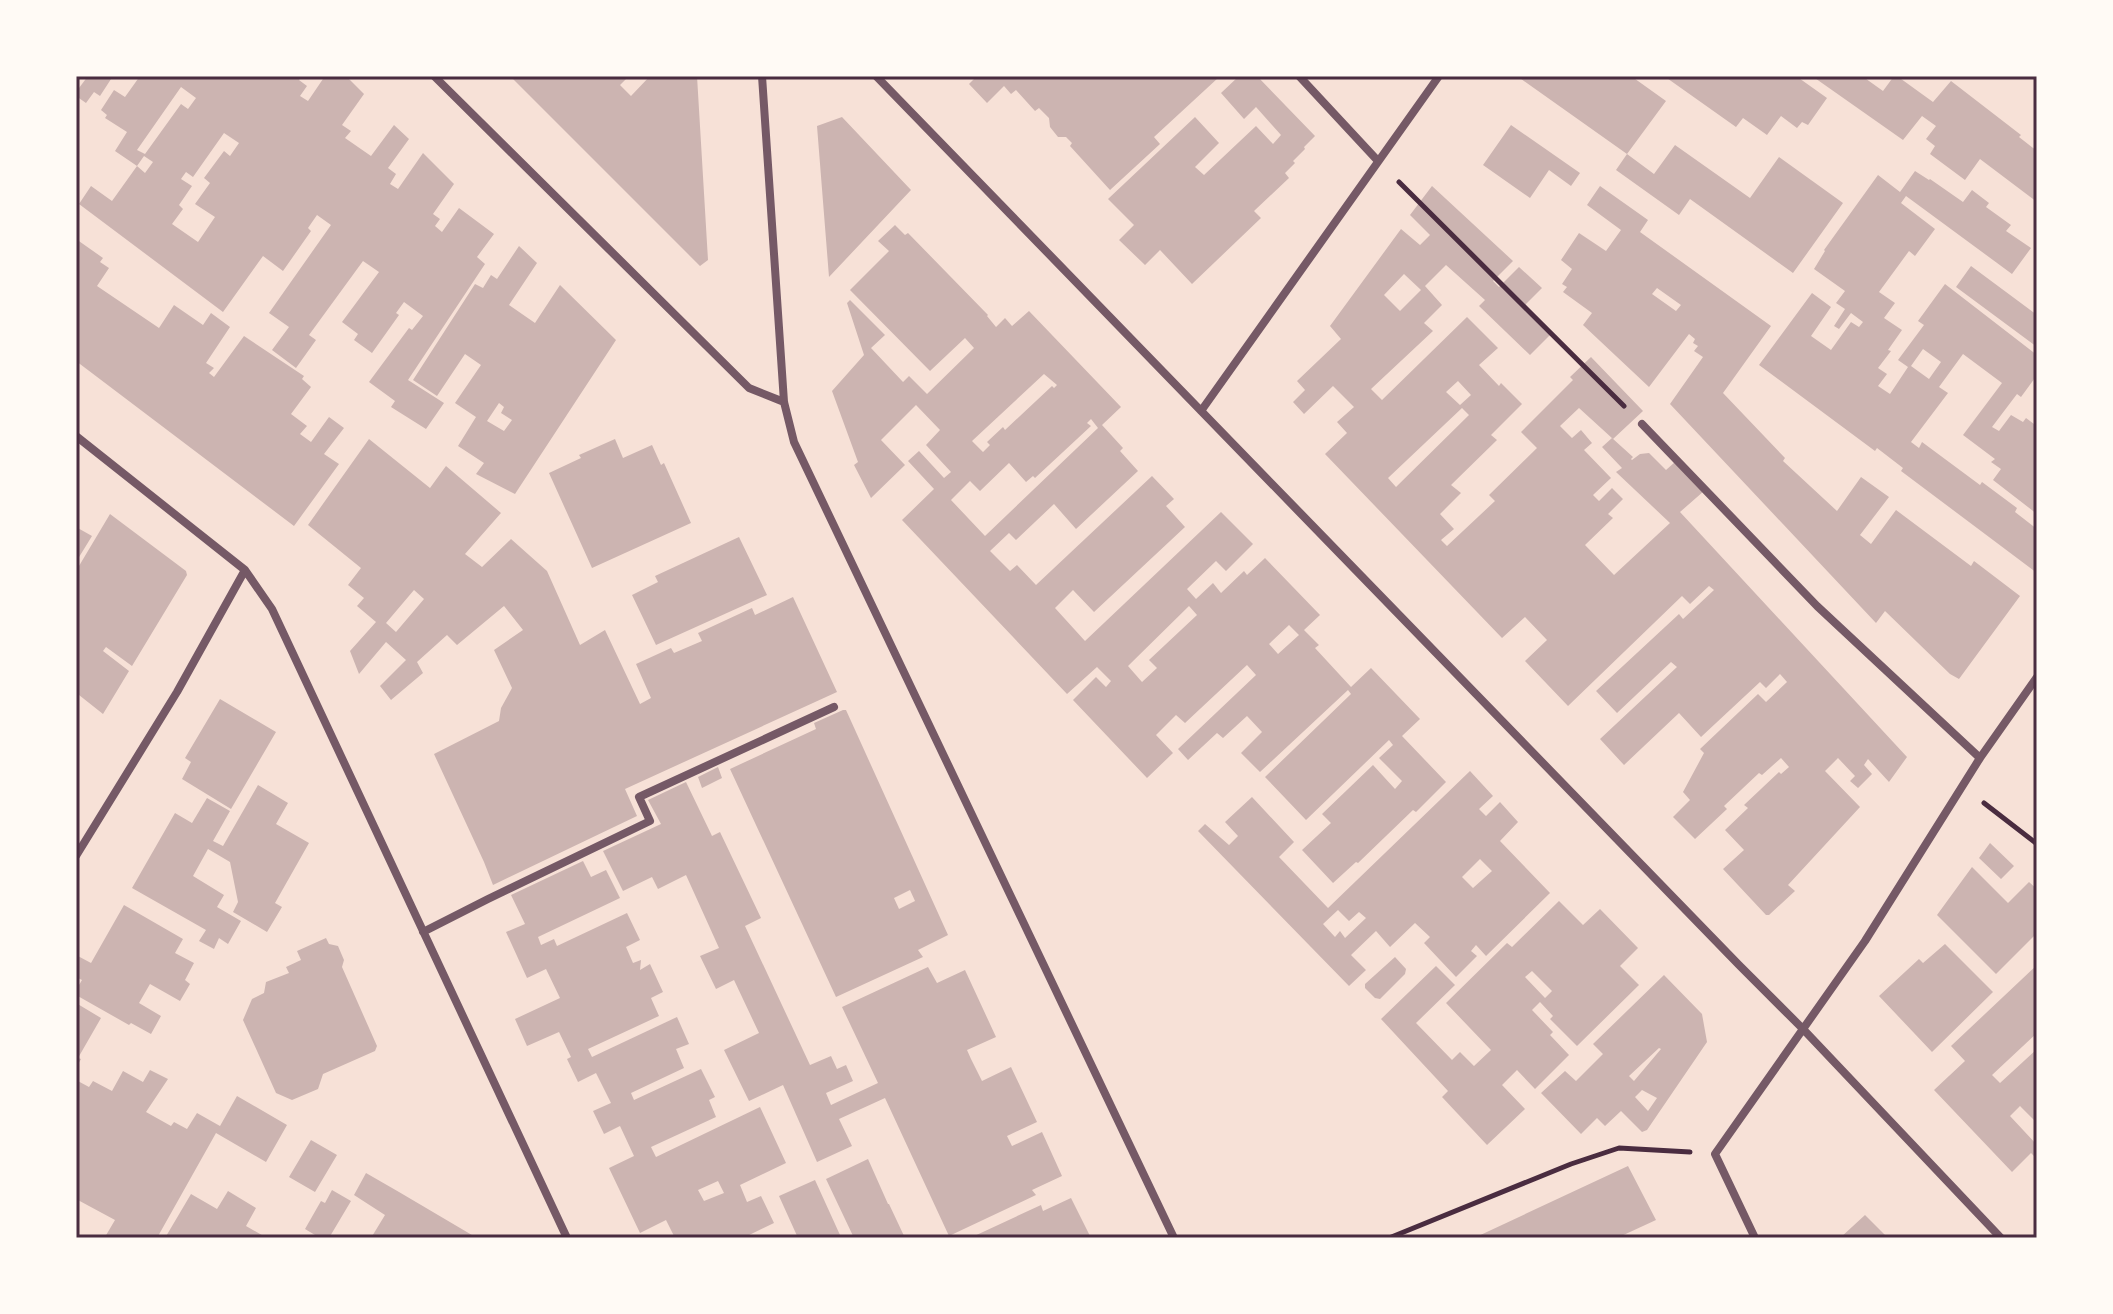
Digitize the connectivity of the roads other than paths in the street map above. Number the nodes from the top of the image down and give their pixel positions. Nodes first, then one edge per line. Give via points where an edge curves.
1 (434, 76) edge
2 (762, 76) edge
3 (876, 76) edge
4 (1299, 76) edge
5 (1439, 76) edge
6 (1378, 161) junction
7 (784, 402) junction
8 (1201, 411) junction
9 (1642, 424) road end
10 (76, 436) edge
11 (245, 570) junction
12 (2037, 677) edge
13 (834, 707) dead end
14 (1980, 758) junction
15 (76, 856) edge
16 (423, 932) junction
17 (1802, 1028) junction
18 (567, 1238) edge
19 (1174, 1238) edge
20 (1755, 1238) edge
21 (2001, 1238) edge

1 - 7 street via 749,388
2 - 7 street
3 - 8 street
4 - 6 street
5 - 6 street
6 - 8 street
7 - 19 street via 794,442
8 - 17 street
9 - 14 street via 1817,606
10 - 11 street
11 - 15 street
11 - 16 street via 272,609
12 - 14 street
13 - 16 street via 639,797 650,821
14 - 17 street via 1865,941
16 - 18 street
17 - 20 street via 1715,1154
17 - 21 street

